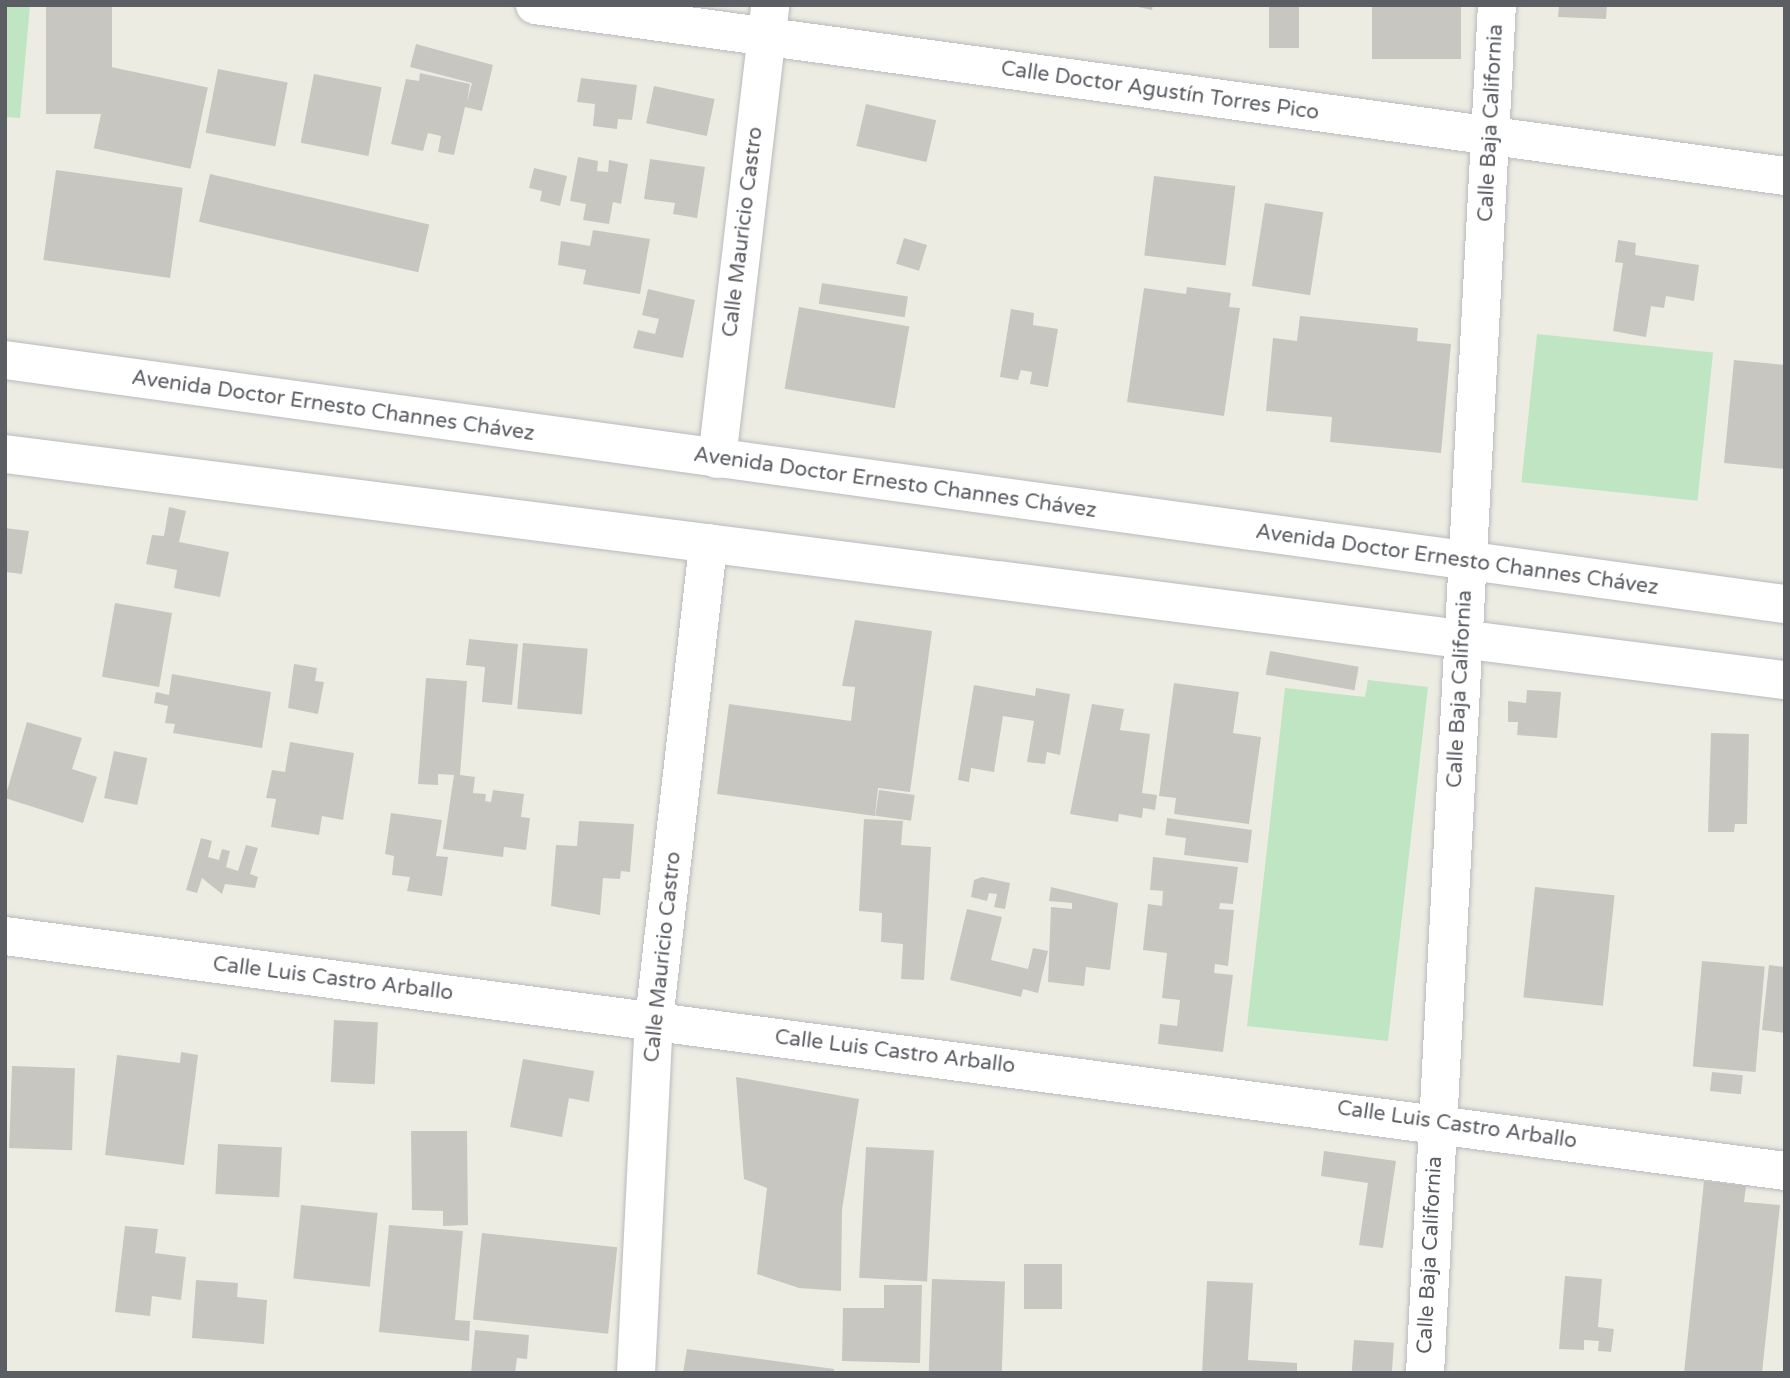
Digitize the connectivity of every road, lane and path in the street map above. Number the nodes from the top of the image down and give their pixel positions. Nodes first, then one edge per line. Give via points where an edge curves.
1 (535, 5) edge
2 (1497, 5) edge
3 (768, 21) edge
4 (1490, 137) junction
5 (1785, 176) edge
6 (5, 360) edge
7 (5, 454) edge
8 (717, 459) junction
9 (708, 543) junction
10 (1467, 562) junction
11 (1785, 604) edge
12 (1463, 638) junction
13 (1785, 680) edge
14 (5, 936) edge
15 (654, 1020) junction
16 (1437, 1122) junction
17 (1785, 1171) edge
18 (636, 1373) edge
19 (1425, 1373) edge

1 - 3 street, Calle Doctor Agustín Torres Pico
2 - 4 street, Calle Baja California
3 - 4 street, Calle Doctor Agustín Torres Pico
3 - 8 street, Calle Mauricio Castro
4 - 5 street, Calle Doctor Agustín Torres Pico
4 - 10 street, Calle Baja California
6 - 8 street, Avenida Doctor Ernesto Channes Chávez
7 - 9 street
8 - 10 street, Avenida Doctor Ernesto Channes Chávez
9 - 12 street
9 - 15 street, Calle Mauricio Castro
10 - 11 street, Avenida Doctor Ernesto Channes Chávez
10 - 12 street, Calle Baja California
12 - 13 street
12 - 16 street, Calle Baja California
14 - 15 street, Calle Luis Castro Arballo
15 - 16 street, Calle Luis Castro Arballo
15 - 18 street, Calle Mauricio Castro
16 - 17 street, Calle Luis Castro Arballo
16 - 19 street, Calle Baja California

